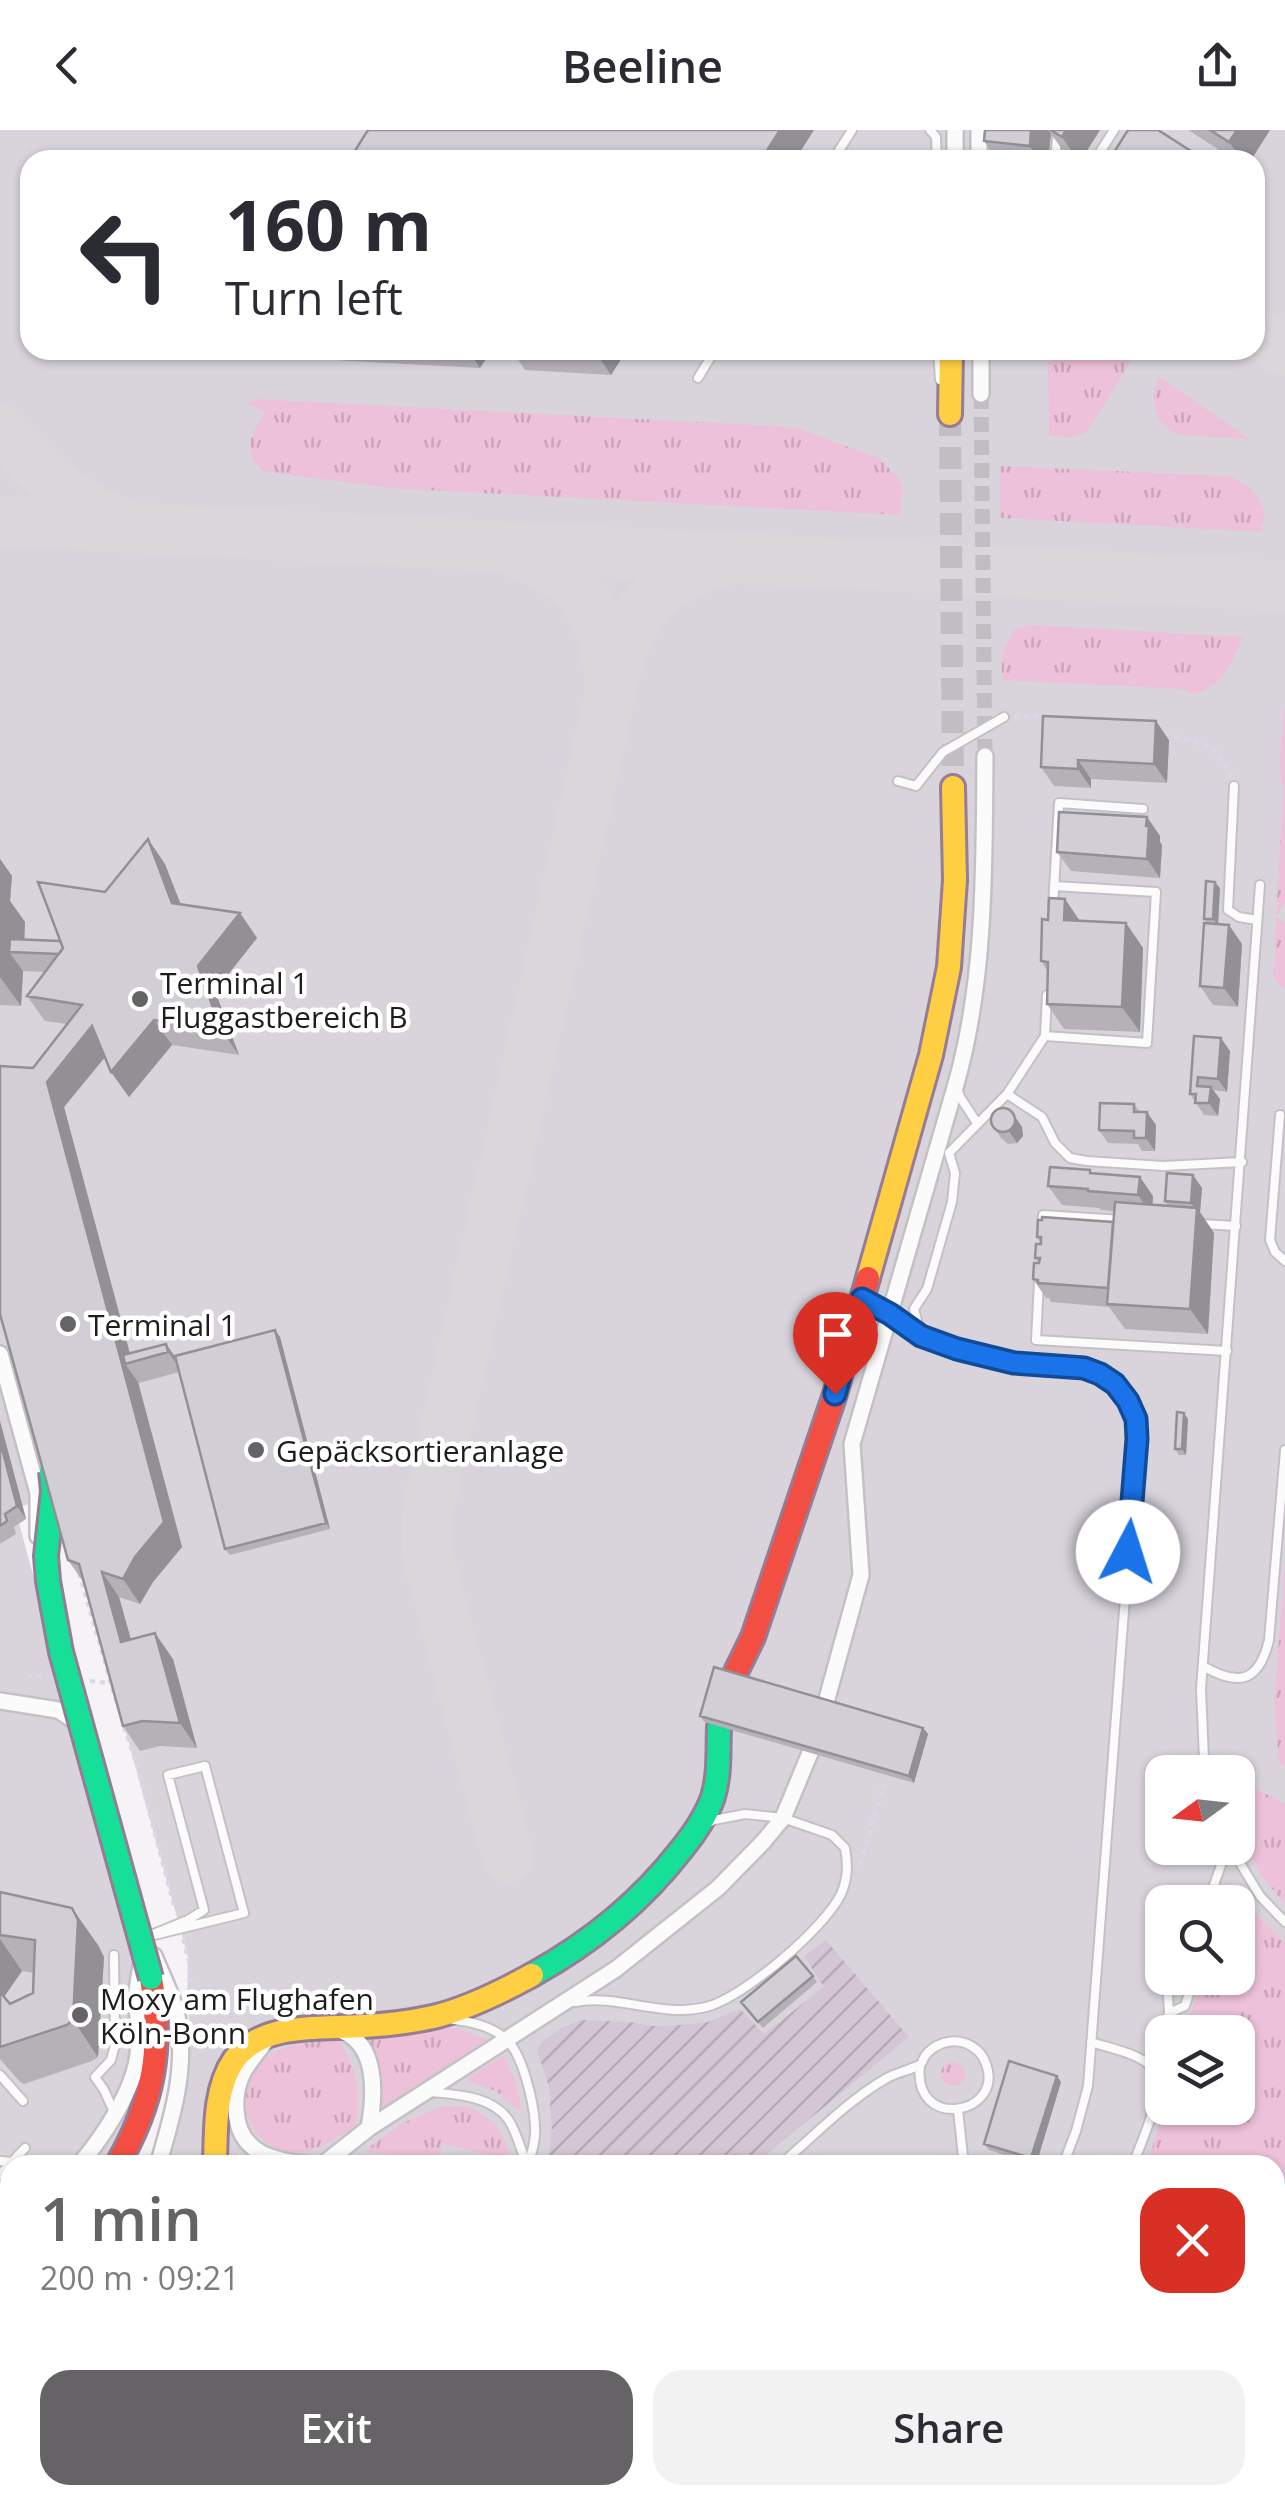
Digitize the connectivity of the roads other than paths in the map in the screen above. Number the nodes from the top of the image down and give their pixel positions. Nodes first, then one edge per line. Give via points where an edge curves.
1 (710, 360) edge
2 (939, 360) edge
3 (952, 360) edge
4 (981, 360) edge
5 (698, 378) dead end
6 (981, 394) tunnel mouth
7 (950, 414) joint
8 (1004, 717) road end
9 (985, 756) tunnel mouth
10 (898, 781) dead end
11 (1234, 786) road end
12 (953, 787) tunnel mouth
13 (1143, 809) dead end
14 (1260, 885) dead end
15 (1054, 886) junction
16 (1258, 920) junction
17 (1052, 923) edge
18 (1048, 980) edge
19 (1044, 1036) junction
20 (956, 1084) junction
21 (1007, 1094) junction
22 (1280, 1116) dead end
23 (977, 1122) junction
24 (1242, 1162) junction
25 (1140, 1221) edge
26 (1198, 1224) edge
27 (1236, 1226) junction
28 (1042, 1233) edge
29 (1285, 1261) edge
30 (1040, 1269) edge
31 (862, 1299) junction
32 (890, 1314) junction
33 (921, 1336) junction
34 (7, 1345) edge
35 (1227, 1352) junction
36 (1285, 1450) edge
37 (1203, 1666) junction
38 (732, 1680) edge
39 (0, 1701) edge
40 (825, 1706) edge
41 (718, 1726) edge
42 (92, 1732) junction
43 (810, 1753) edge
44 (1204, 1755) edge
45 (783, 1818) junction
46 (697, 1830) junction
47 (1240, 1865) edge
48 (1285, 1922) edge
49 (146, 1938) junction
50 (114, 1955) dead end
51 (1168, 1995) edge
52 (1189, 1995) edge
53 (560, 2005) junction
54 (1169, 2013) joint
55 (430, 2018) junction
56 (332, 2028) junction
57 (271, 2035) junction
58 (508, 2039) junction
59 (1091, 2042) junction
60 (1145, 2062) edge
61 (920, 2066) junction
62 (0, 2074) edge
63 (428, 2092) junction
64 (23, 2101) dead end
65 (958, 2110) junction
66 (114, 2112) junction
67 (1147, 2125) edge
68 (369, 2128) junction
69 (25, 2148) dead end
70 (18, 2155) edge
71 (86, 2155) edge
72 (123, 2155) edge
73 (161, 2155) edge
74 (215, 2155) edge
75 (265, 2155) edge
76 (335, 2155) edge
77 (524, 2155) edge
78 (531, 2155) edge
79 (792, 2155) edge
80 (964, 2155) edge
81 (1066, 2155) edge
82 (1137, 2155) edge

1 - 5 lane
2 - 7 lane
3 - 7 street
4 - 6 street
8 - 10 lane via 943,752 916,786
9 - 20 street via 978,968
11 - 16 lane via 1228,910
12 - 31 street via 948,967 931,1054
13 - 15 lane via 1059,804
14 - 16 lane
15 - 17 lane
15 - 19 lane via 1156,892 1147,1043
16 - 24 lane
18 - 19 lane
19 - 21 lane
20 - 23 lane
20 - 32 street
21 - 23 lane
21 - 24 lane via 1042,1117 1054,1144 1070,1158 1163,1166
22 - 29 lane via 1270,1240
23 - 33 lane via 949,1154 952,1202 927,1290 914,1309
24 - 27 lane
25 - 28 lane via 1043,1215
26 - 27 lane
27 - 35 lane
30 - 35 lane via 1036,1340
31 - 32 lane
31 - 38 street via 784,1549
32 - 33 lane
32 - 40 street via 852,1444 861,1575
33 - 59 lane via 1014,1363 1100,1374 1115,1384 1136,1419
34 - 42 street via 38,1493 38,1573
34 - 72 street, bridge via 52,1478 46,1556 61,1652 157,2012 151,2093
35 - 37 lane
36 - 37 lane via 1265,1656 1242,1678
37 - 44 lane
39 - 42 street via 58,1710
41 - 46 street via 717,1782
42 - 49 street
43 - 45 street
45 - 46 lane via 745,1814
45 - 53 street via 718,1888
45 - 53 lane via 832,1835 847,1860 840,1897 786,1954 732,1996 706,2007 584,2000
46 - 55 street via 653,1884 570,1954
47 - 48 lane
49 - 49 lane via 244,1913 205,1766 168,1775 204,1910
49 - 66 street via 137,1990 137,2060
49 - 73 street via 177,2015 181,2048
50 - 66 lane via 115,2045 112,2060 95,2077
51 - 54 lane
52 - 54 lane via 1185,2006
53 - 58 street
55 - 56 street
55 - 58 lane via 473,2022
56 - 57 street
56 - 68 street via 354,2038 369,2063
57 - 74 street via 245,2048 228,2071
57 - 75 street via 244,2071 236,2115 241,2133
58 - 63 street
58 - 78 lane via 524,2068 536,2126
59 - 60 lane
59 - 81 lane via 1088,2086
61 - 65 lane via 927,2098
61 - 65 lane via 944,2042 977,2050 988,2082 978,2100
61 - 79 lane via 885,2079
62 - 64 lane
63 - 68 street
63 - 77 lane via 492,2104 508,2119
65 - 80 lane
66 - 71 street
67 - 82 lane
68 - 76 street
69 - 70 lane

